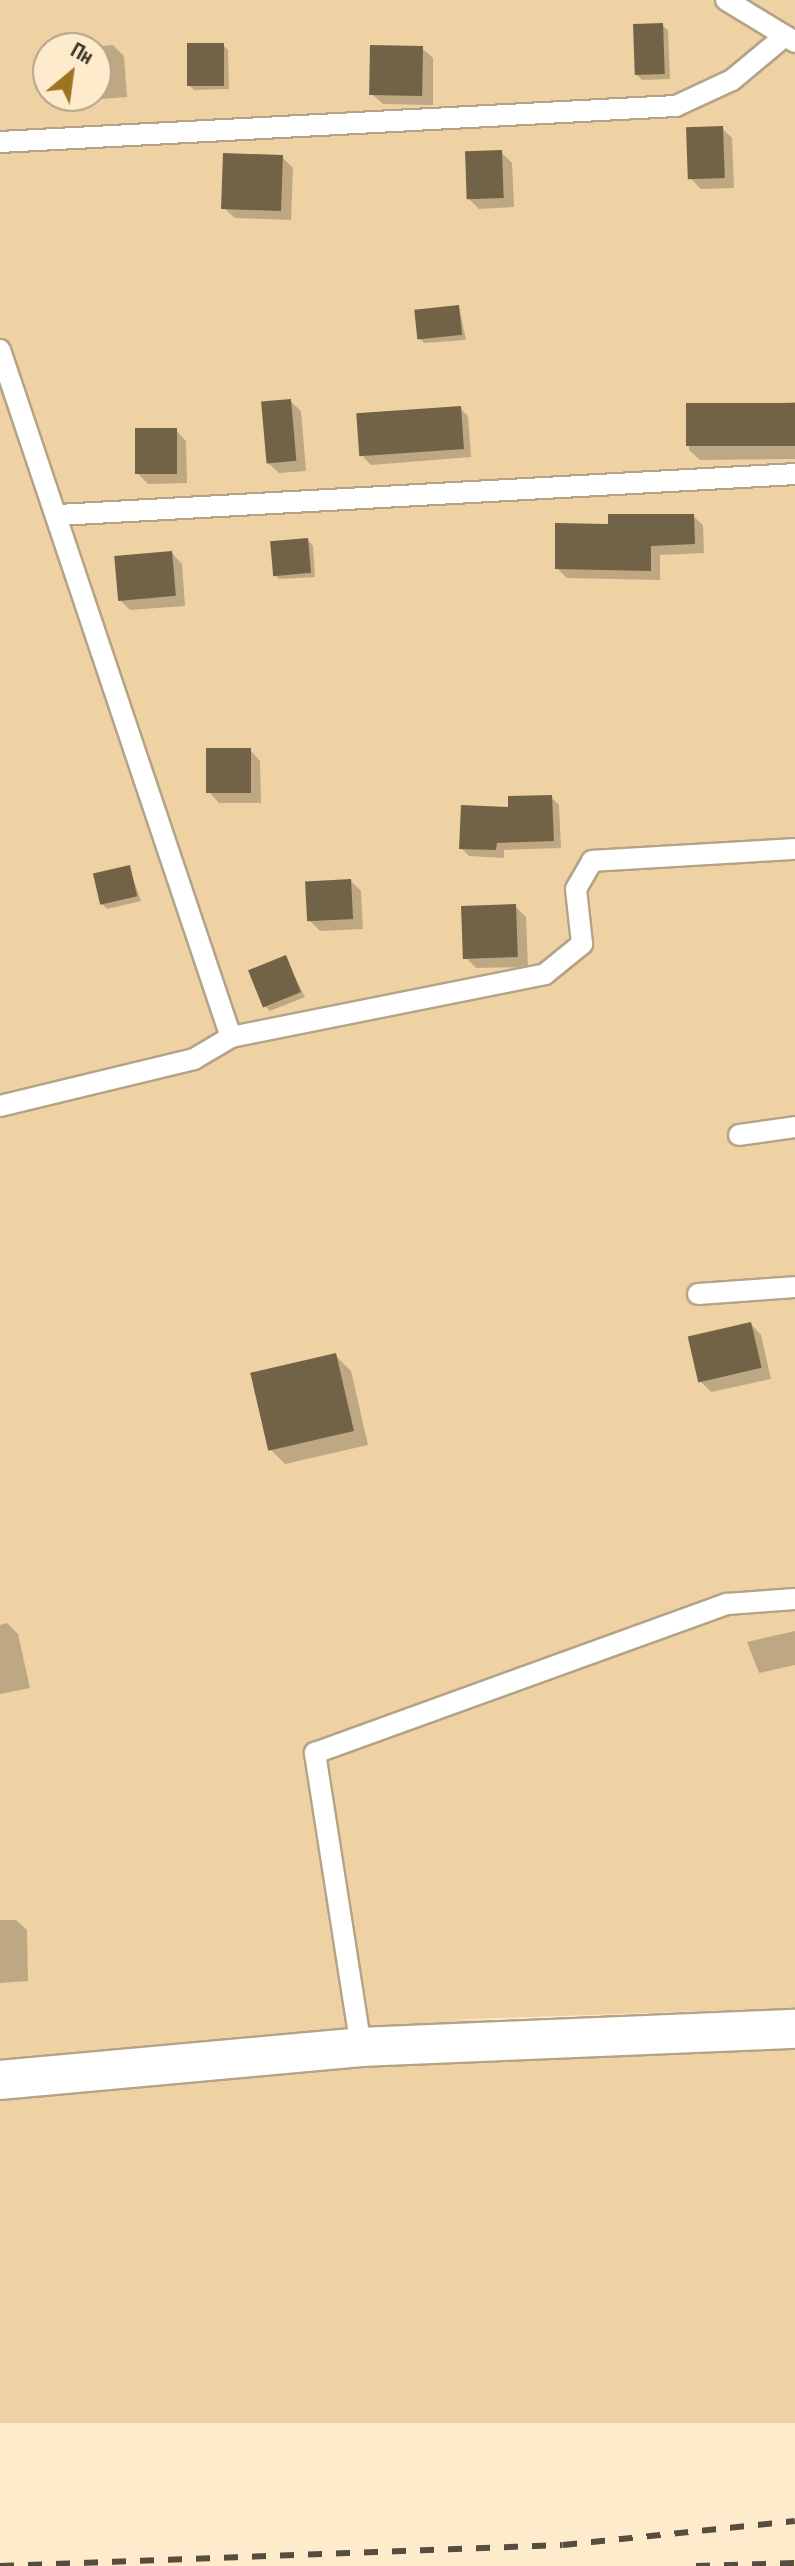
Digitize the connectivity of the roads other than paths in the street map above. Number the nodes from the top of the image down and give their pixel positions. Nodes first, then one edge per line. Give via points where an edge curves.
1 (726, 0) edge
2 (790, 39) edge
3 (0, 142) edge
4 (0, 350) edge
5 (795, 474) edge
6 (58, 515) junction
7 (795, 849) edge
8 (231, 1037) junction
9 (0, 1106) edge
10 (795, 1127) edge
11 (739, 1135) dead end
12 (795, 1287) edge
13 (698, 1294) dead end
14 (795, 1599) edge
15 (795, 2029) edge
16 (361, 2047) junction
17 (0, 2080) edge

1 - 2 lane
2 - 3 lane via 732,80 676,106
4 - 6 lane
5 - 6 lane
6 - 8 lane
7 - 8 lane via 592,861 576,889 582,944 545,974
8 - 9 lane via 194,1059
10 - 11 lane
12 - 13 lane
14 - 16 lane via 727,1604 315,1753
15 - 16 street
16 - 17 street

